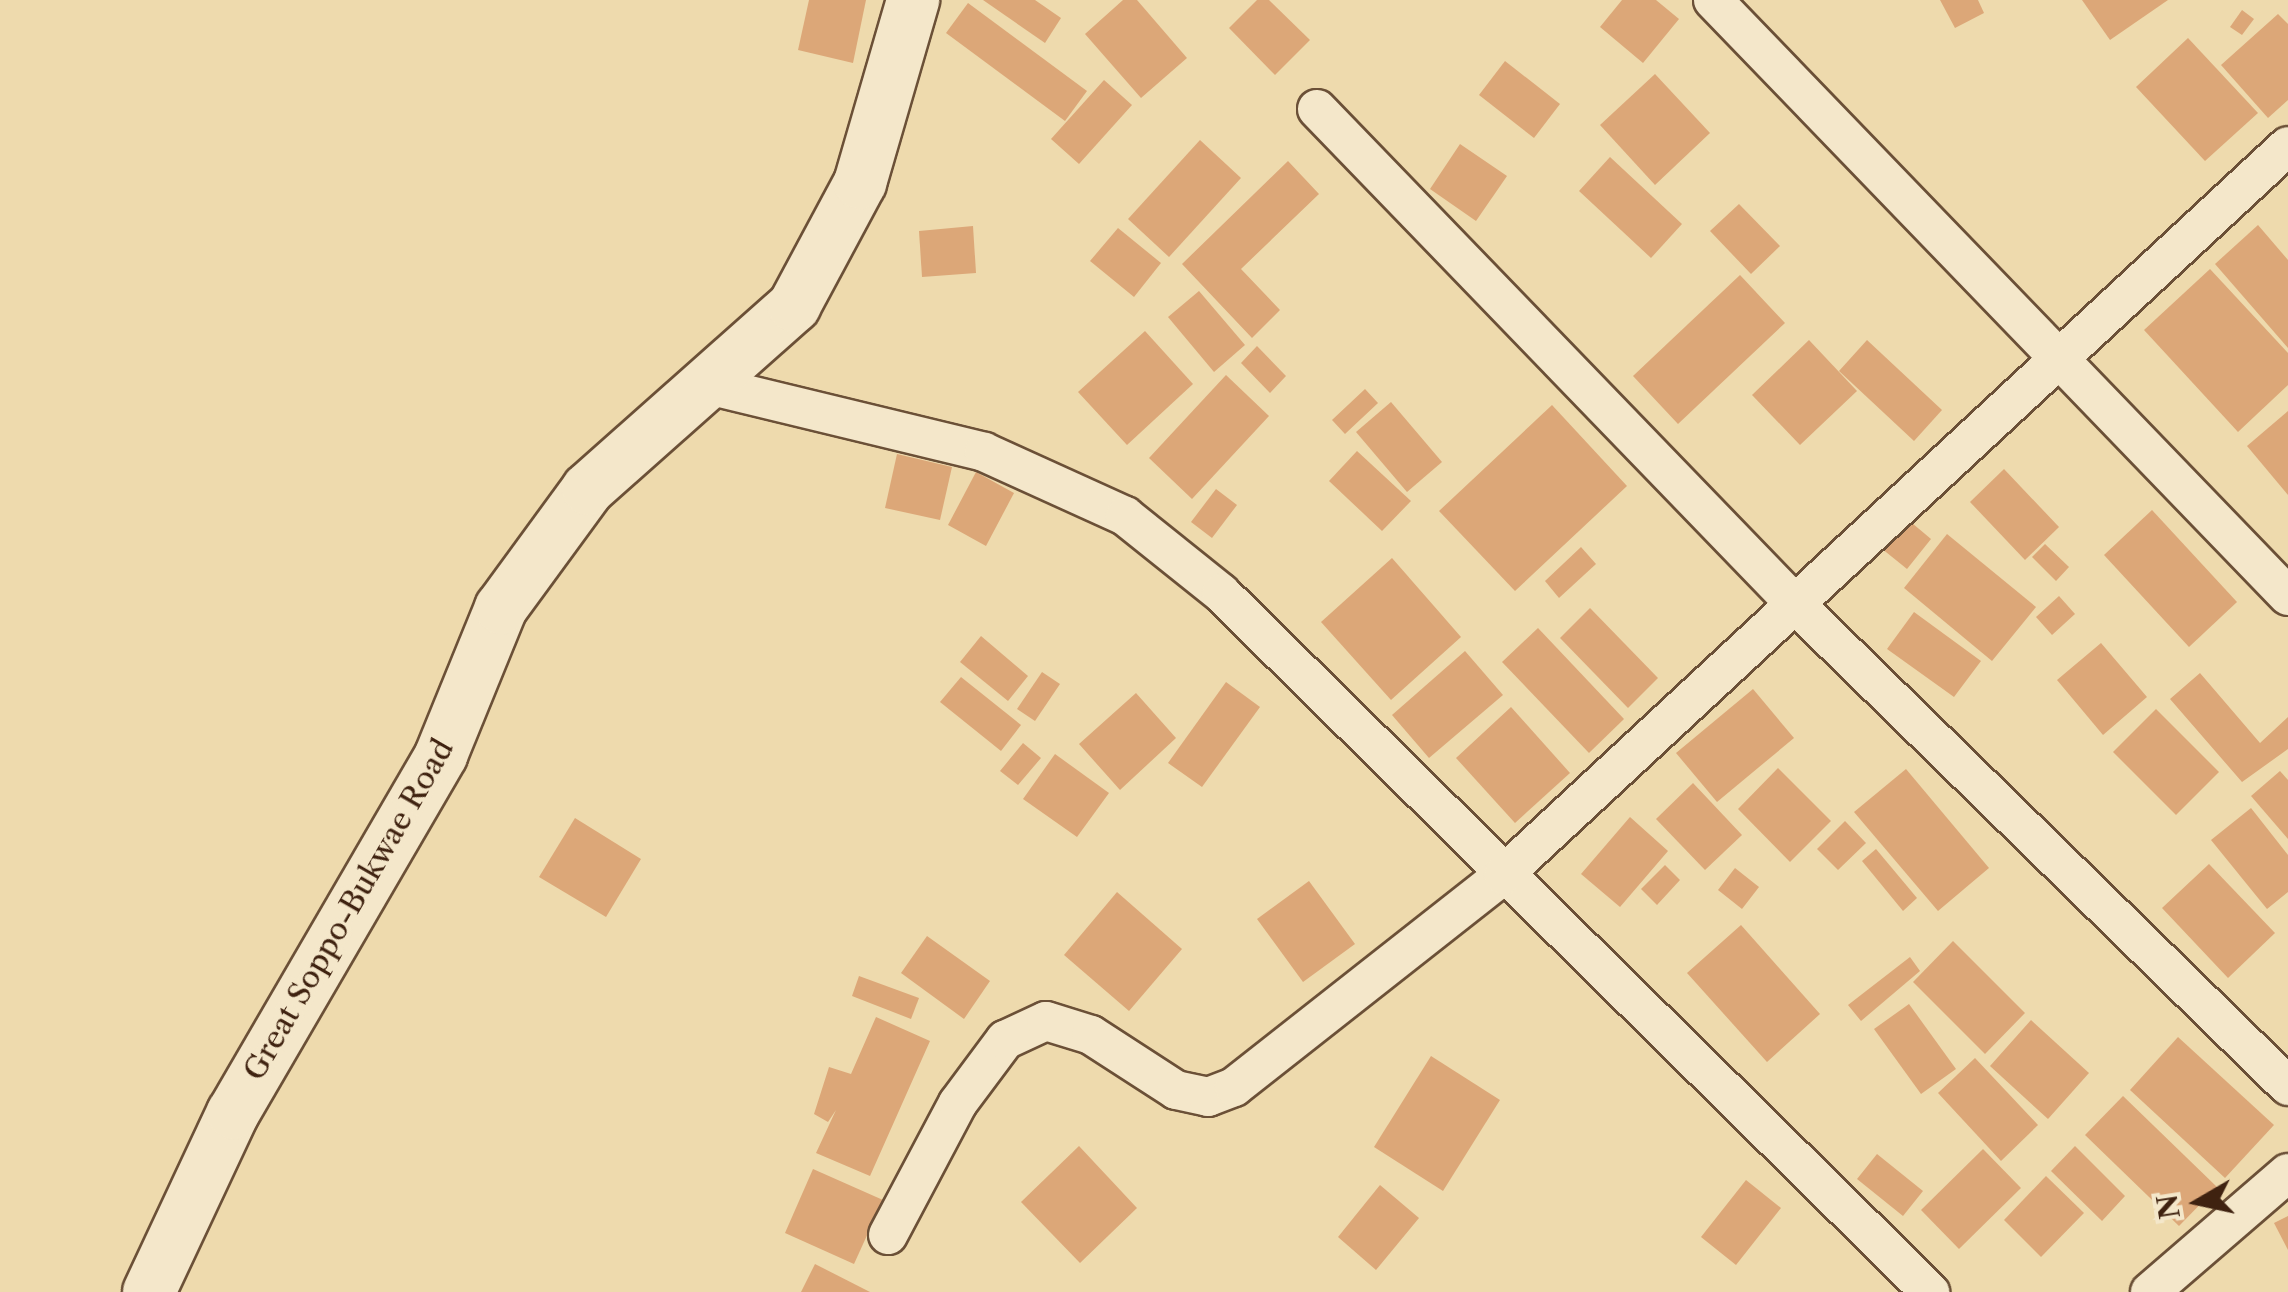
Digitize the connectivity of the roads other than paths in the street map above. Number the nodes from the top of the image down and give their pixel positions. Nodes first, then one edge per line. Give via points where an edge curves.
1 (913, 0) edge
2 (1713, 0) edge
3 (1317, 109) dead end
4 (2288, 146) edge
5 (2061, 362) junction
6 (708, 384) junction
7 (2288, 596) edge
8 (1796, 605) junction
9 (1503, 875) junction
10 (2288, 1086) edge
11 (2288, 1174) edge
12 (888, 1235) dead end
13 (149, 1292) edge
14 (1930, 1292) edge
15 (2150, 1292) edge

1 - 6 street, Great Soppo-Bukwae Road via 860,183 794,306
2 - 5 street
3 - 8 street
4 - 5 street
5 - 7 street
5 - 8 street
6 - 9 street via 984,452 1125,516 1220,593
6 - 13 street, Great Soppo-Bukwae Road via 588,489 501,608 440,755 233,1113
8 - 9 street
8 - 10 street
9 - 12 street via 1234,1088 1208,1097 1176,1090 1091,1035 1046,1021 1005,1040 958,1103
9 - 14 street
11 - 15 street

